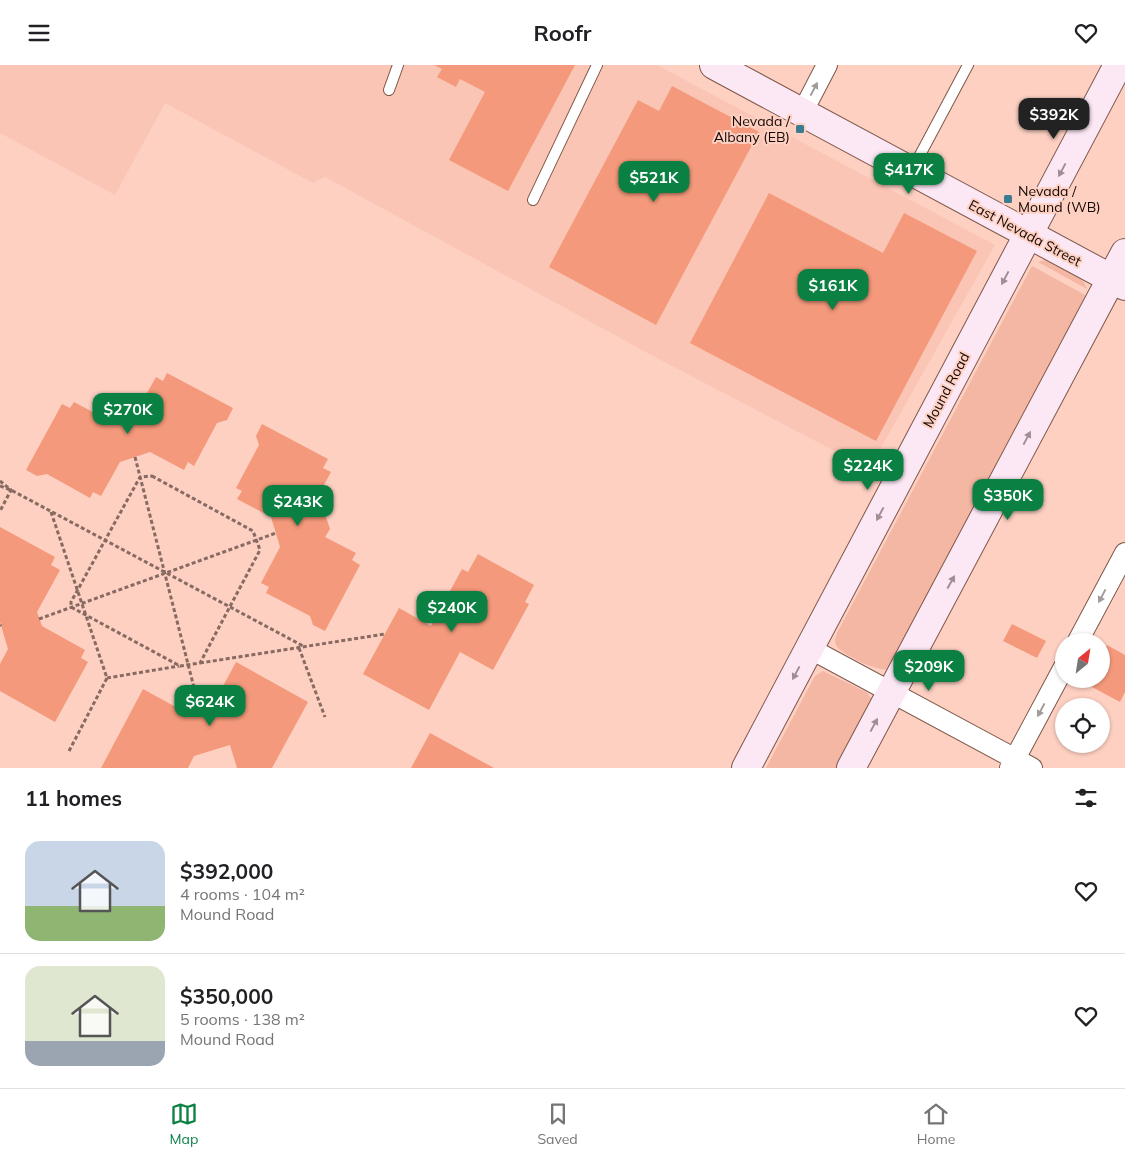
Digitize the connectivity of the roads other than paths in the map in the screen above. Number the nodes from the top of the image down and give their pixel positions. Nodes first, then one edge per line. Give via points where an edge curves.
1 (398, 65) edge
2 (598, 65) edge
3 (714, 65) edge
4 (827, 65) edge
5 (968, 65) edge
6 (1118, 65) edge
7 (389, 89) dead end
8 (802, 113) junction
9 (911, 171) junction
10 (533, 200) dead end
11 (1028, 235) junction
12 (1125, 253) edge
13 (1118, 282) edge
14 (1125, 553) edge
15 (1082, 633) edge
16 (810, 648) junction
17 (1055, 684) edge
18 (891, 691) junction
19 (1012, 763) edge
20 (746, 768) edge
21 (851, 768) edge
22 (1032, 768) edge

1 - 7 lane
2 - 10 lane
3 - 8 main road, East Nevada Street
8 -> 4 street
5 - 9 lane
6 -> 11 main road, Mound Road
8 - 9 main road, East Nevada Street
9 - 11 main road, East Nevada Street
11 - 13 main road, East Nevada Street
11 -> 16 main road, Mound Road
12 - 13 main road
18 -> 13 main road
14 -> 15 street
16 - 18 street
16 -> 20 main road, Mound Road
17 -> 19 street
18 - 19 street
21 -> 18 main road
19 - 22 street

